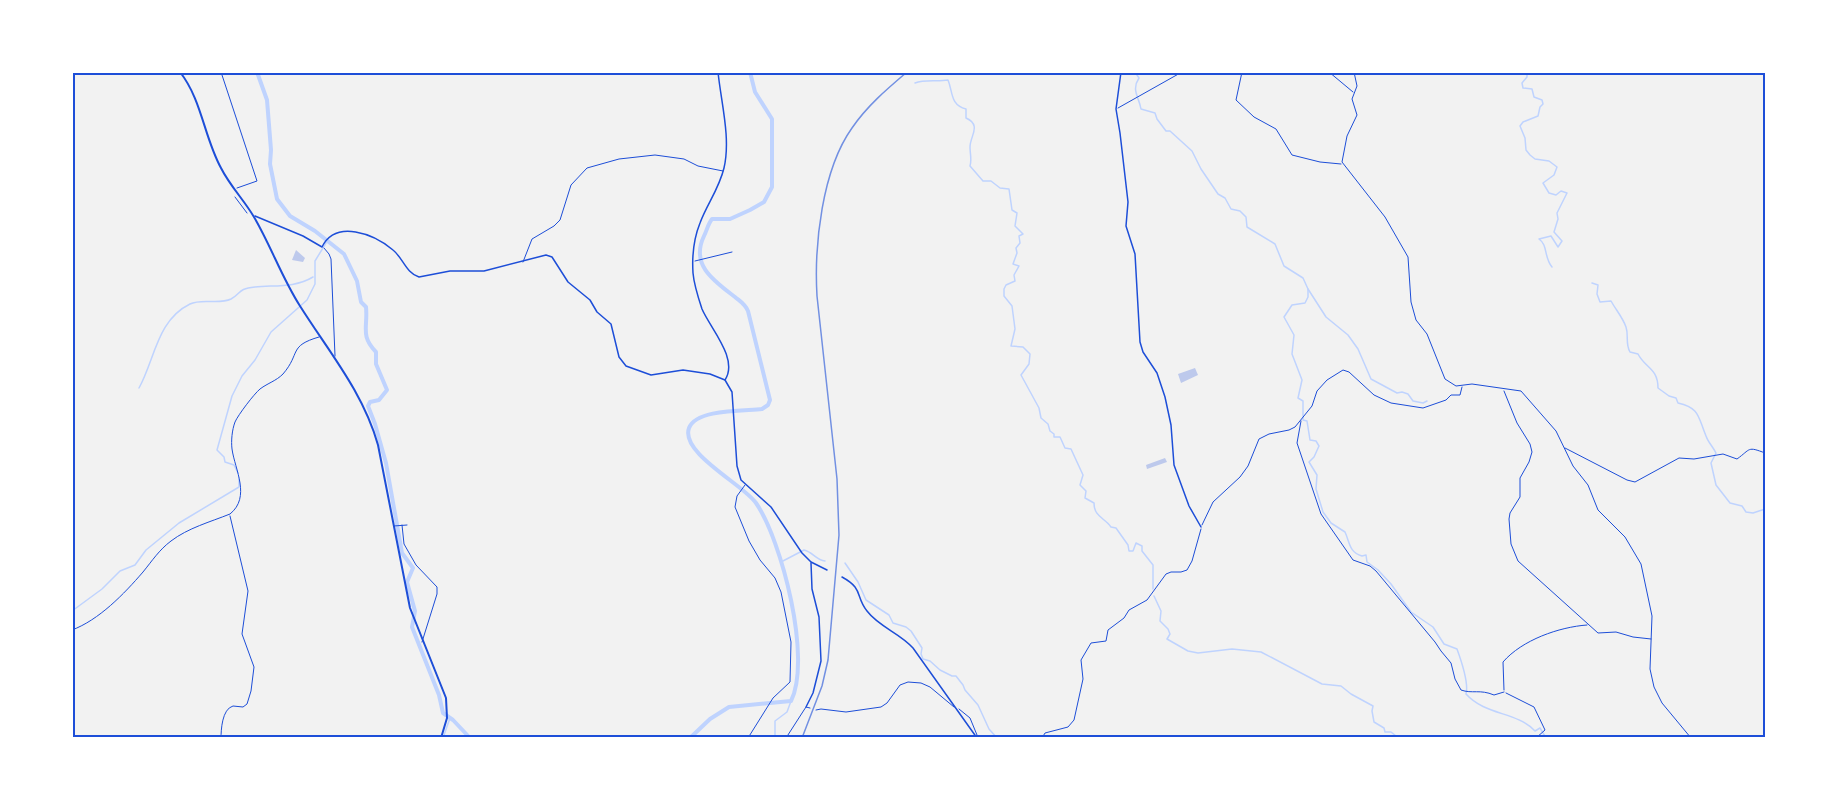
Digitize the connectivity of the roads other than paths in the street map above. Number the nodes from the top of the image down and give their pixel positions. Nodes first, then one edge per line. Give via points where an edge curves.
1 (180, 72) edge
2 (221, 72) edge
3 (718, 72) edge
4 (1121, 72) edge
5 (1182, 72) edge
6 (1242, 72) edge
7 (1329, 72) edge
8 (1354, 72) edge
9 (1354, 93) junction
10 (1116, 109) junction
11 (1342, 164) junction
12 (723, 171) junction
13 (234, 189) junction
14 (254, 216) junction
15 (266, 220) junction
16 (259, 226) junction
17 (322, 247) junction
18 (732, 252) dead end
19 (523, 262) junction
20 (693, 262) junction
21 (321, 336) junction
22 (332, 342) junction
23 (325, 343) junction
24 (335, 358) junction
25 (725, 380) junction
26 (1462, 386) junction
27 (1504, 389) junction
28 (1301, 420) junction
29 (1563, 447) junction
30 (1765, 453) edge
31 (744, 486) junction
32 (230, 514) junction
33 (401, 525) junction
34 (407, 525) dead end
35 (395, 526) junction
36 (1202, 527) junction
37 (811, 562) junction
38 (827, 570) dead end
39 (842, 577) dead end
40 (1587, 625) junction
41 (72, 630) edge
42 (1652, 639) junction
43 (422, 642) junction
44 (1504, 692) junction
45 (808, 708) joint
46 (957, 708) junction
47 (816, 711) dead end
48 (977, 736) edge
49 (221, 738) edge
50 (441, 738) edge
51 (748, 738) edge
52 (786, 738) edge
53 (1042, 738) edge
54 (1536, 738) edge
55 (1691, 738) edge

1 - 13 highway via 194,94 218,162
2 - 13 street via 257,181
3 - 12 main road via 725,134
4 - 10 main road
5 - 10 street
6 - 11 street via 1236,100 1254,117 1276,129 1289,152 1317,162
7 - 9 street
8 - 9 street
9 - 11 street via 1352,102 1357,115 1347,136
10 - 36 main road via 1128,202 1126,226 1135,254 1141,347 1165,397 1174,465 1191,511
11 - 26 street via 1385,217 1408,257 1410,298 1416,320 1427,334 1444,379
12 - 19 street via 655,154 587,168 571,185 560,220 532,239
12 - 20 main road via 699,225
13 - 14 highway
14 - 15 main road
14 - 16 highway
15 - 16 main road
15 - 17 main road
16 - 21 highway via 279,268
17 - 19 main road via 329,236 356,231 390,247 409,271 419,277 450,271 484,272
17 - 22 street via 331,259
18 - 20 street
19 - 25 main road via 546,255 554,258 568,282 611,324 618,353 626,366 651,375 683,370
20 - 25 main road via 702,307 728,360
21 - 23 highway
21 - 32 street via 300,344 282,375 259,390 237,418 232,444 241,488 238,504
22 - 23 street
22 - 24 street
23 - 24 highway
24 - 35 highway via 373,427
25 - 31 main road via 731,389 737,471
26 - 27 street
26 - 28 street via 1460,395 1418,408 1377,397 1343,370 1317,391
27 - 29 street via 1523,393 1556,431
27 - 40 street via 1532,452 1520,478 1520,496 1510,513 1514,553 1523,568
28 - 36 street via 1289,430 1259,439 1248,466 1213,502
28 - 44 street via 1297,443 1319,510 1348,554 1356,562 1371,567 1390,586 1451,663 1461,690 1494,695
29 - 30 street via 1635,482 1677,458 1723,454 1737,459 1751,448
29 - 42 street via 1588,485 1598,510 1625,537 1641,564 1651,606
31 - 37 main road via 771,507
31 - 51 street via 735,503 736,511 753,549 780,587 791,635 791,679 773,698
32 - 41 street via 169,542 117,598
32 - 49 street via 247,586 242,634 254,675 247,704 229,709 221,723
33 - 34 street
33 - 35 street
33 - 43 street via 408,552 418,569 437,587
35 - 43 highway via 412,614
36 - 53 street via 1187,570 1166,574 1147,600 1129,610 1108,630 1106,641 1091,643 1082,660 1083,679 1074,720 1068,727 1045,733
37 - 38 main road
37 - 45 main road via 821,662
39 - 46 main road via 856,587 867,613 913,648
40 - 42 street via 1603,635 1616,632
40 - 44 street via 1538,636 1507,657 1503,662
42 - 55 street via 1650,669 1654,687
43 - 50 highway via 447,704
44 - 54 street via 1536,710 1545,730
45 - 52 street
46 - 47 street via 930,687 908,682 900,685 881,707
46 - 48 main road
46 - 48 street via 970,718

